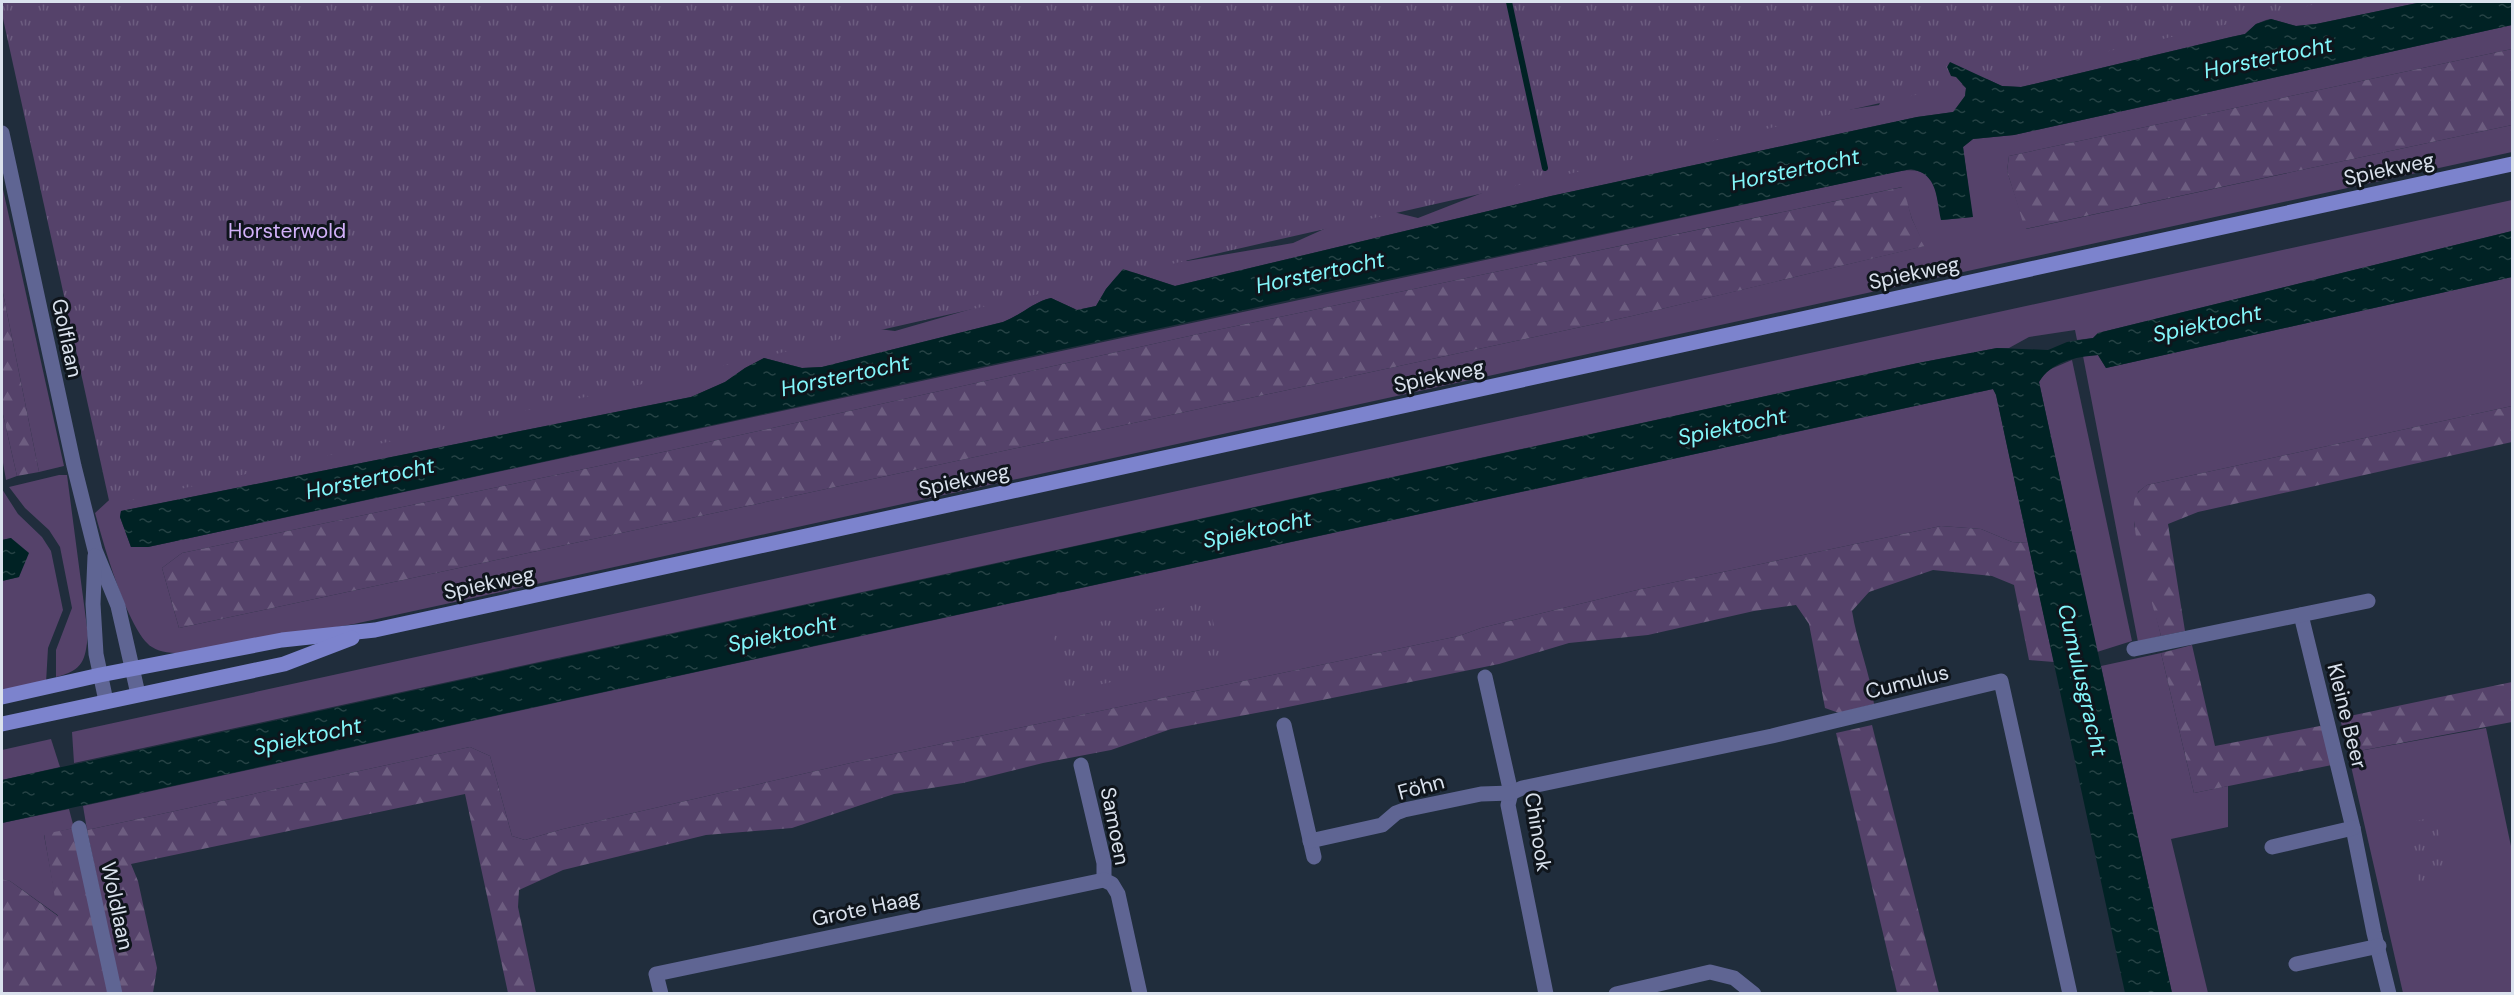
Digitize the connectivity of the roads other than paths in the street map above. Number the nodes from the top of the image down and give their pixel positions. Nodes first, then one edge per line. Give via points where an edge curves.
1 (2, 133) edge
2 (2512, 164) edge
3 (95, 550) junction
4 (2368, 600) dead end
5 (2301, 615) junction
6 (375, 630) junction
7 (2134, 649) dead end
8 (133, 668) junction
9 (100, 675) junction
10 (1485, 677) dead end
11 (138, 694) junction
12 (2, 697) edge
13 (106, 701) junction
14 (2, 724) edge
15 (1284, 725) dead end
16 (1081, 765) dead end
17 (1511, 793) junction
18 (79, 828) dead end
19 (2353, 828) junction
20 (1310, 842) junction
21 (2272, 847) dead end
22 (1314, 857) dead end
23 (1104, 880) junction
24 (2379, 946) junction
25 (2296, 964) dead end
26 (115, 993) edge
27 (661, 993) edge
28 (1140, 993) edge
29 (1546, 993) edge
30 (1616, 993) edge
31 (1755, 993) edge
32 (2070, 993) edge
33 (2389, 993) edge

1 - 3 street, Golflaan
2 - 6 main road, Spiekweg
3 - 8 street, Golflaan via 118,606
3 - 9 street, Golflaan via 93,604
4 - 5 street
5 - 7 street
5 - 19 street, Kleine Beer
6 - 8 main road, Spiekweg via 282,640
6 - 11 main road, Spiekweg via 284,664
8 - 9 main road, Spiekweg
8 - 11 street, Golflaan
9 - 12 main road, Spiekweg
9 - 13 street, Golflaan
10 - 17 street, Chinook
11 - 13 main road, Spiekweg
13 - 14 main road, Spiekweg
15 - 20 street
16 - 23 street, Samoen via 1104,863
17 - 20 street, Föhn via 1481,794 1404,810 1382,825
17 - 29 street, Chinook via 1508,805
17 - 32 street, Cumulus via 2001,681
18 - 26 street, Woldlaan
19 - 21 street
19 - 24 street, Kleine Beer
20 - 22 street
23 - 27 street, Grote Haag via 656,974
23 - 28 street, Samoen via 1118,894
24 - 25 street
24 - 33 street, Kleine Beer
30 - 31 street via 1710,972 1734,978

